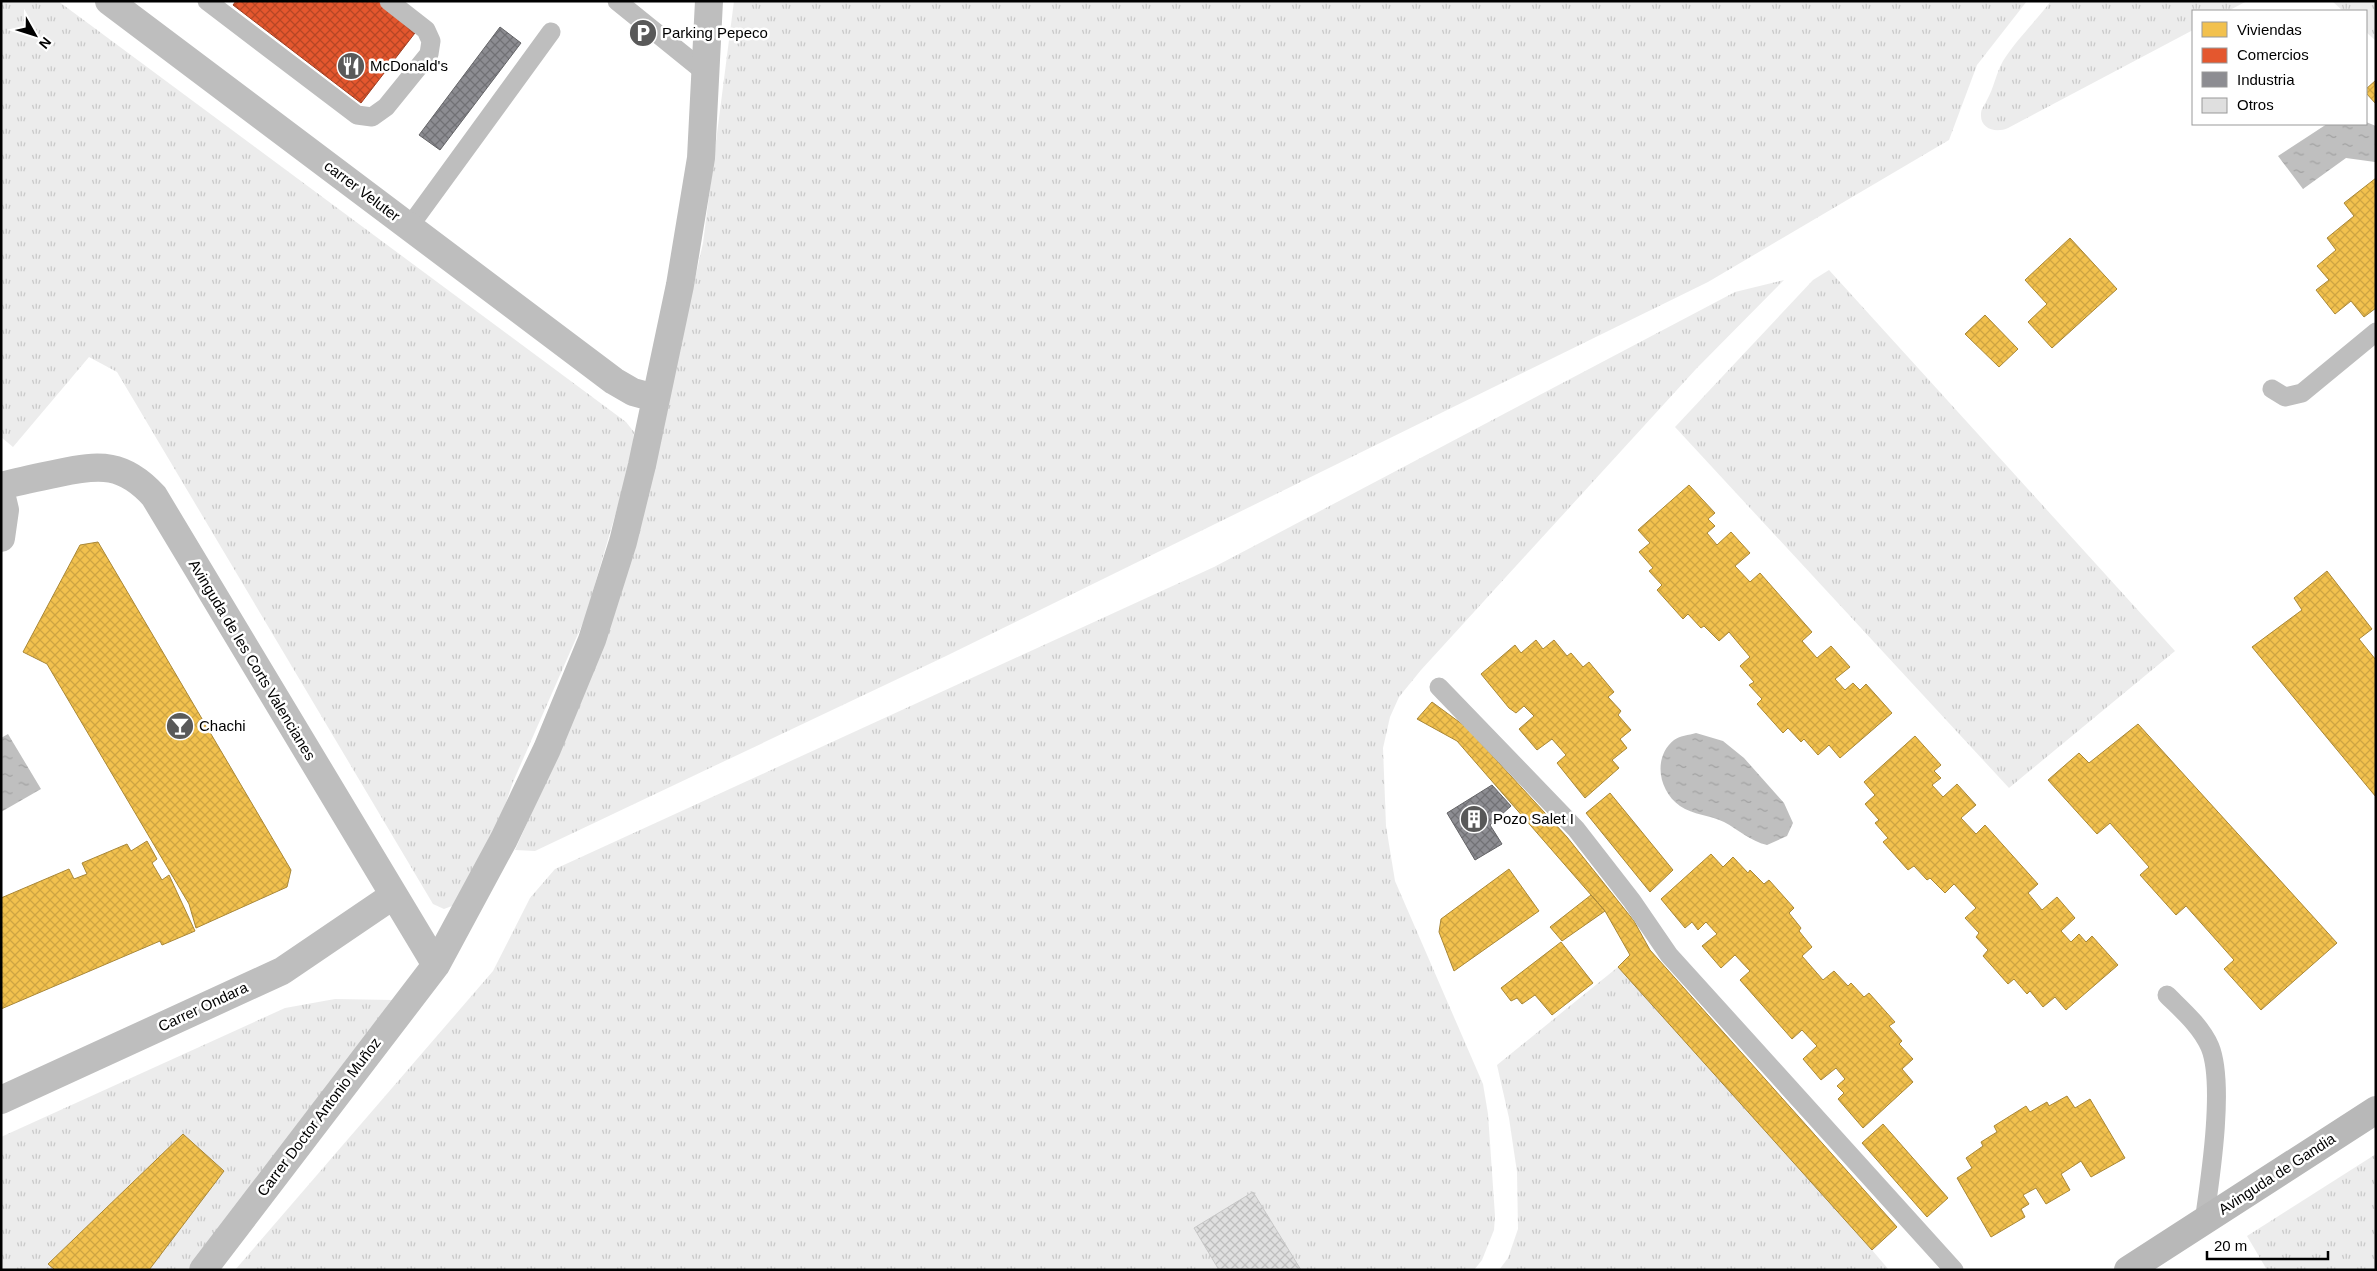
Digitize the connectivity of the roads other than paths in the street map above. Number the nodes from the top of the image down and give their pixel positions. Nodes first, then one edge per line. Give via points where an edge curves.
1 (109, 1) edge
2 (207, 1) edge
3 (389, 1) edge
4 (617, 1) edge
5 (710, 1) edge
6 (551, 32) dead end
7 (706, 73) junction
8 (409, 227) junction
9 (2376, 332) edge
10 (2272, 389) dead end
11 (655, 398) junction
12 (1, 486) edge
13 (1, 493) edge
14 (1, 538) edge
15 (1439, 687) dead end
16 (394, 895) junction
17 (436, 965) junction
18 (2167, 995) dead end
19 (1, 1100) edge
20 (2376, 1110) edge
21 (2204, 1222) junction
22 (203, 1270) edge
23 (1954, 1270) edge
24 (2128, 1270) edge

1 - 8 street, carrer Veluter
2 - 3 lane via 357,115 372,117 386,107 429,54 431,41 426,30
4 - 7 lane
5 - 7 street, Carrer Doctor Antonio Muñoz
6 - 8 lane
7 - 11 street, Carrer Doctor Antonio Muñoz via 699,167 680,285
8 - 11 street, carrer Veluter via 614,381 633,392
9 - 10 lane via 2302,393 2285,397
11 - 17 street, Carrer Doctor Antonio Muñoz via 623,542 592,640 547,749
12 - 16 street, Avinguda de les Corts Valencianes via 92,466 126,472 141,482 154,496
13 - 14 street via 5,510
15 - 23 lane via 1576,829 1669,955
16 - 17 street, Avinguda de les Corts Valencianes
16 - 19 street, Carrer Ondara via 282,971
17 - 22 street, Carrer Doctor Antonio Muñoz
18 - 21 lane via 2195,1023 2210,1048 2216,1081
20 - 21 main road, Avinguda de Gandia
21 - 24 main road, Avinguda de Gandia

